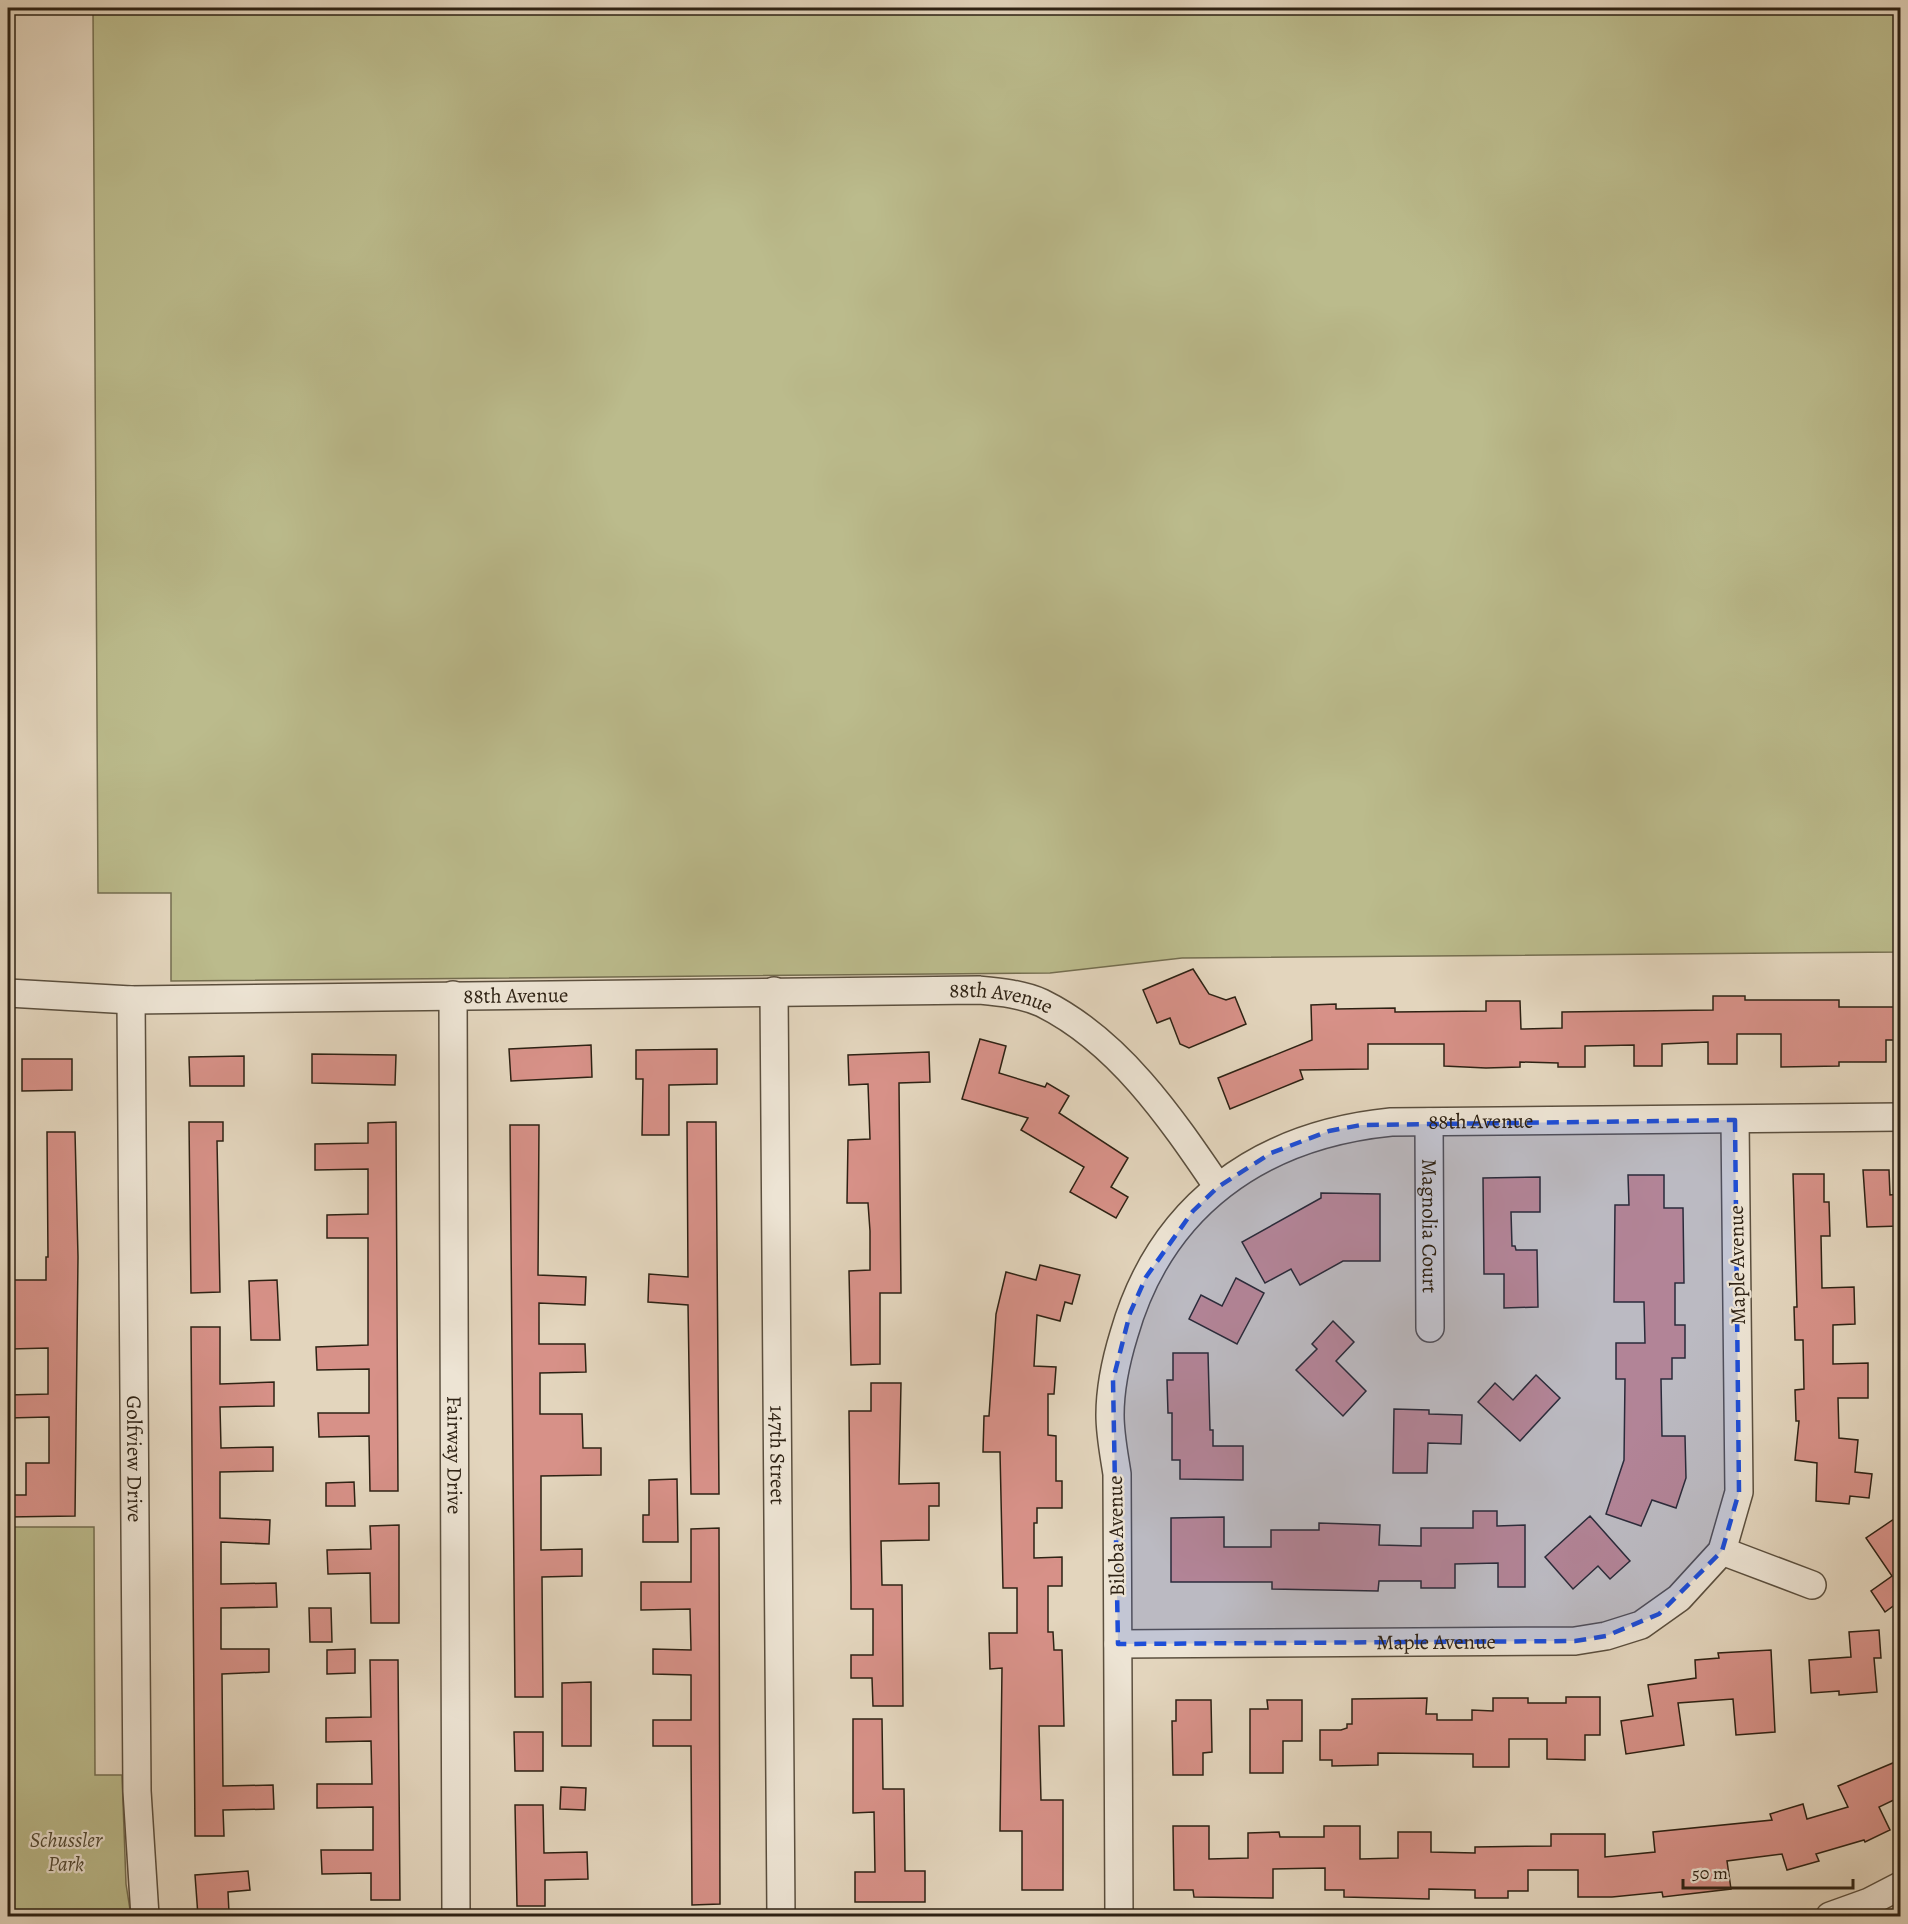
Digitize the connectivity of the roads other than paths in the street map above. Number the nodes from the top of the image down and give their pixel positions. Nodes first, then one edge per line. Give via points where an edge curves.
1 (774, 991) junction
2 (8, 993) edge
3 (453, 995) junction
4 (131, 1000) junction
5 (1900, 1117) edge
6 (1735, 1120) junction
7 (1429, 1122) junction
8 (1218, 1187) junction
9 (1430, 1328) dead end
10 (1722, 1551) junction
11 (1812, 1585) dead end
12 (1118, 1644) junction
13 (1900, 1886) edge
14 (145, 1917) edge
15 (456, 1917) edge
16 (781, 1917) edge
17 (1119, 1917) edge
18 (1830, 1917) edge

1 - 3 street, 88th Avenue
1 - 8 street, 88th Avenue via 979,990 1006,992 1040,1003 1108,1048
1 - 16 street, 147th Street
2 - 4 street, 88th Avenue
3 - 4 street, 88th Avenue
3 - 15 street, Fairway Drive
4 - 14 street, Golfview Drive via 137,1791
5 - 6 street, 88th Avenue
6 - 7 street, 88th Avenue
6 - 10 street, Maple Avenue via 1741,1461 1739,1492
7 - 8 street, 88th Avenue via 1381,1123 1329,1131 1271,1153
7 - 9 street, Magnolia Court
8 - 12 street, Biloba Avenue via 1169,1240 1146,1277 1119,1352 1110,1414 1117,1474
10 - 11 street
10 - 12 street, Maple Avenue via 1659,1614 1641,1625 1575,1641
12 - 17 street, Biloba Avenue
13 - 18 street

